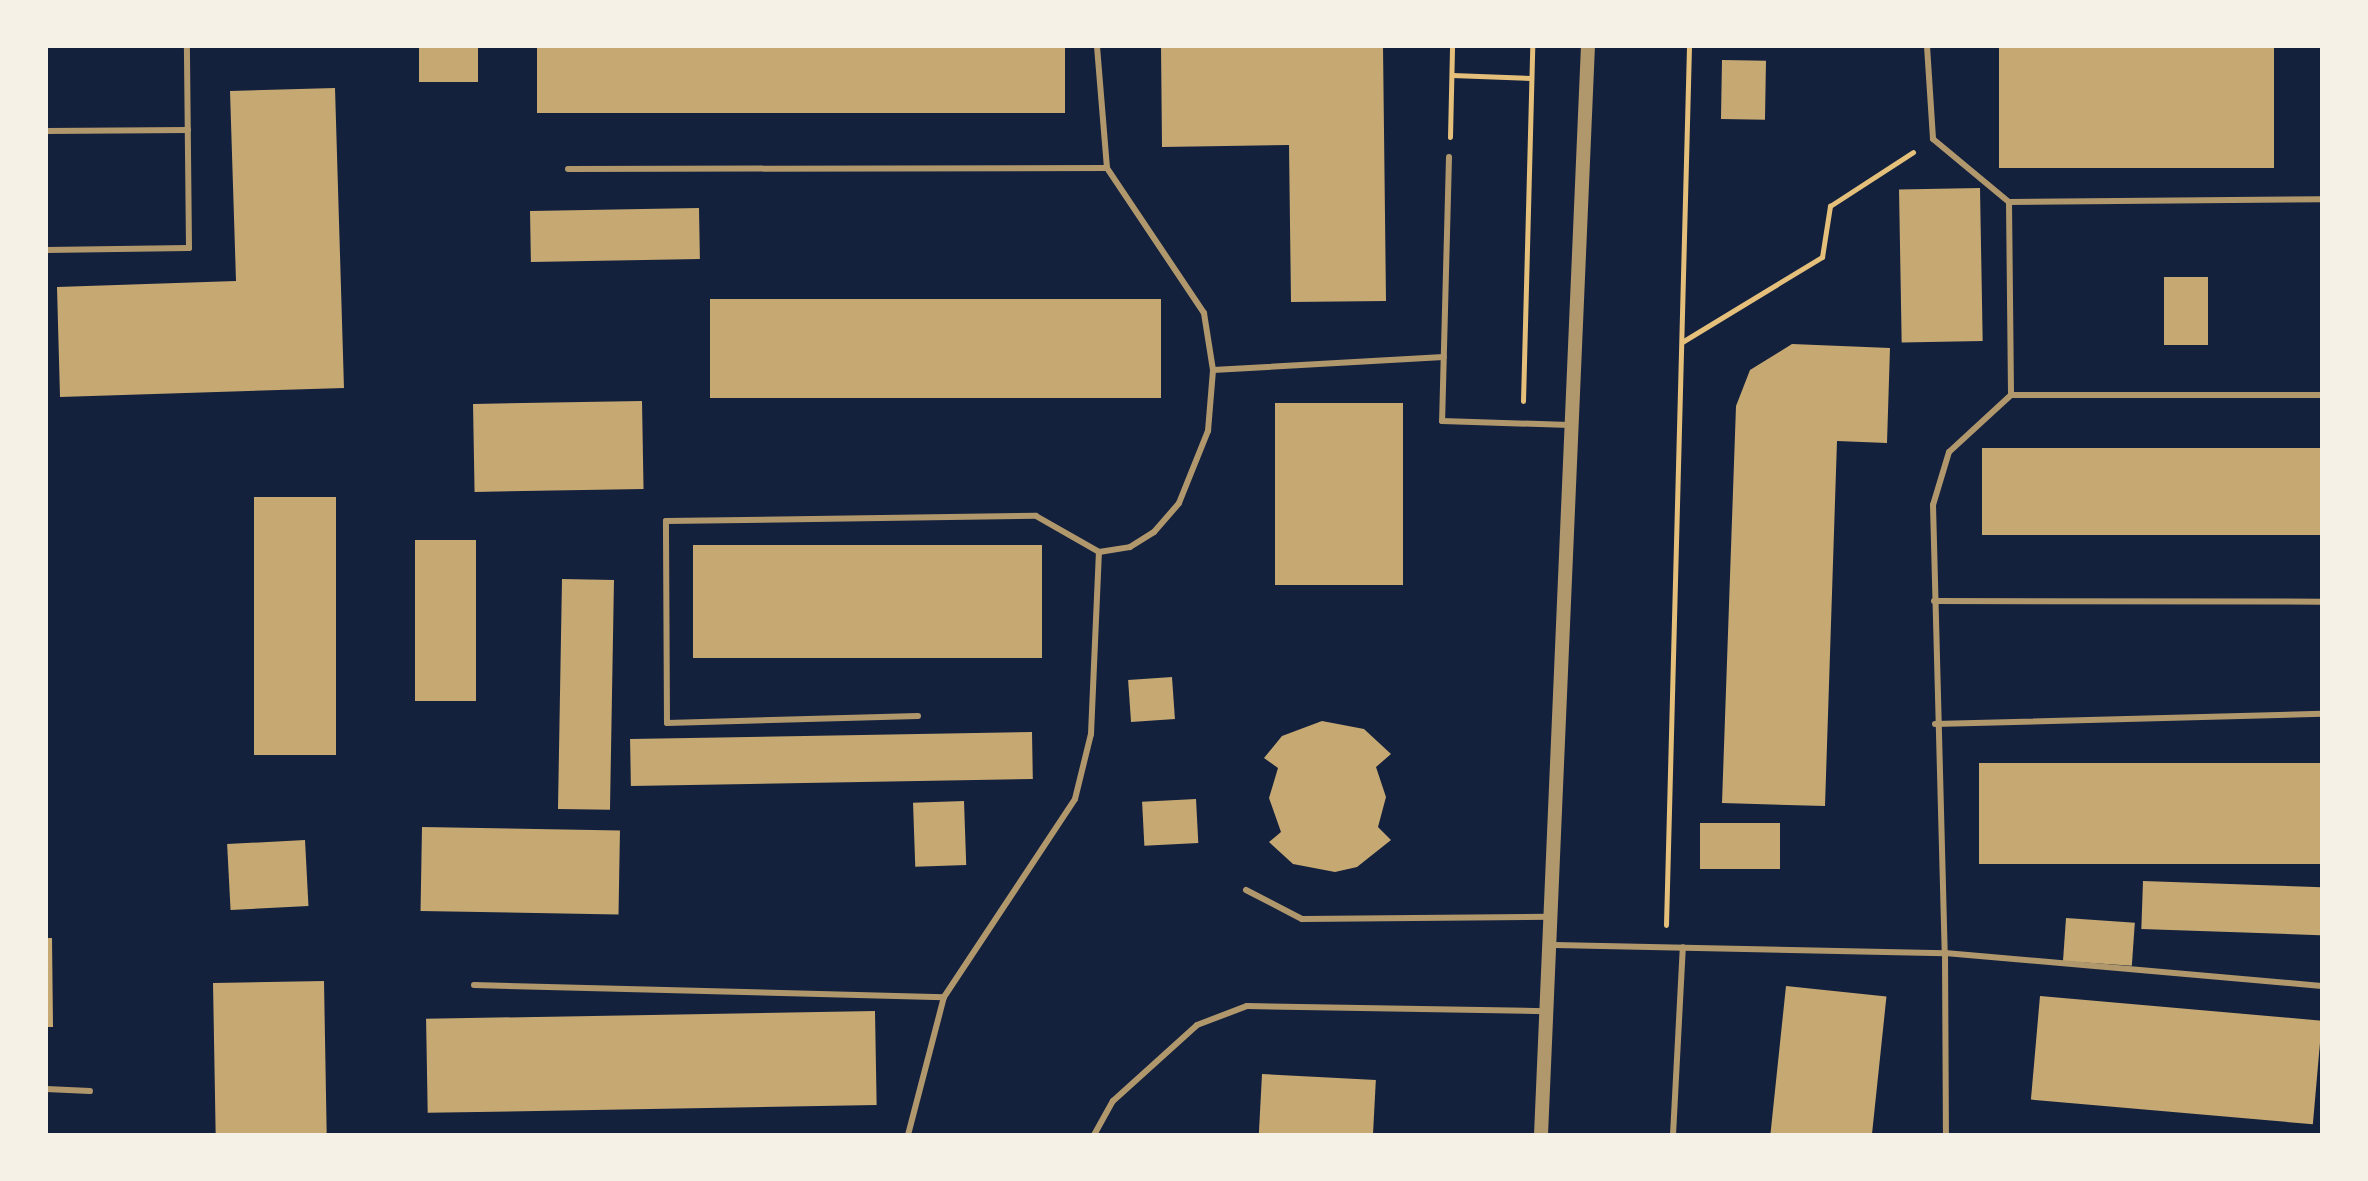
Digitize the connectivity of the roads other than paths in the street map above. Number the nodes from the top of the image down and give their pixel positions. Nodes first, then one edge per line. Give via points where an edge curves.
1 (187, 46) edge
2 (1097, 46) edge
3 (1588, 46) edge
4 (1927, 46) edge
5 (188, 130) junction
6 (46, 131) edge
7 (1449, 157) road end
8 (1107, 168) junction
9 (568, 169) dead end
10 (2322, 199) edge
11 (2009, 202) junction
12 (46, 250) edge
13 (1444, 357) junction
14 (1213, 370) junction
15 (2011, 395) junction
16 (2322, 395) edge
17 (1573, 425) junction
18 (1099, 552) junction
19 (1934, 601) junction
20 (2322, 602) edge
21 (2322, 714) edge
22 (918, 716) dead end
23 (1935, 724) junction
24 (1246, 890) dead end
25 (1553, 917) junction
26 (1555, 945) junction
27 (1683, 947) junction
28 (1945, 953) junction
29 (474, 985) dead end
30 (2322, 986) edge
31 (944, 997) junction
32 (1550, 1011) junction
33 (46, 1089) edge
34 (90, 1091) dead end
35 (908, 1135) edge
36 (1094, 1135) edge
37 (1541, 1135) edge
38 (1673, 1135) edge
39 (1946, 1135) edge

1 - 5 lane
2 - 8 lane
3 - 17 street
4 - 11 lane via 1933,139
5 - 6 lane
5 - 12 lane via 189,248
7 - 13 lane
8 - 9 lane
8 - 14 lane via 1204,313
10 - 11 lane
11 - 15 lane
13 - 14 lane
13 - 17 lane via 1442,421
14 - 18 lane via 1208,431 1179,503 1154,532 1130,547
15 - 16 lane
15 - 19 lane via 1949,452 1937,477
17 - 25 street
18 - 22 lane via 1036,516 666,521 667,723
18 - 31 lane via 1091,734 1075,799
19 - 20 lane
19 - 23 lane
21 - 23 lane
23 - 28 lane
24 - 25 lane via 1302,919
25 - 26 street
26 - 27 lane
26 - 32 street
27 - 28 lane
27 - 38 lane
28 - 30 lane
28 - 39 lane
29 - 31 lane
31 - 35 lane
32 - 36 lane via 1247,1006 1197,1025 1113,1101
32 - 37 street
33 - 34 lane

